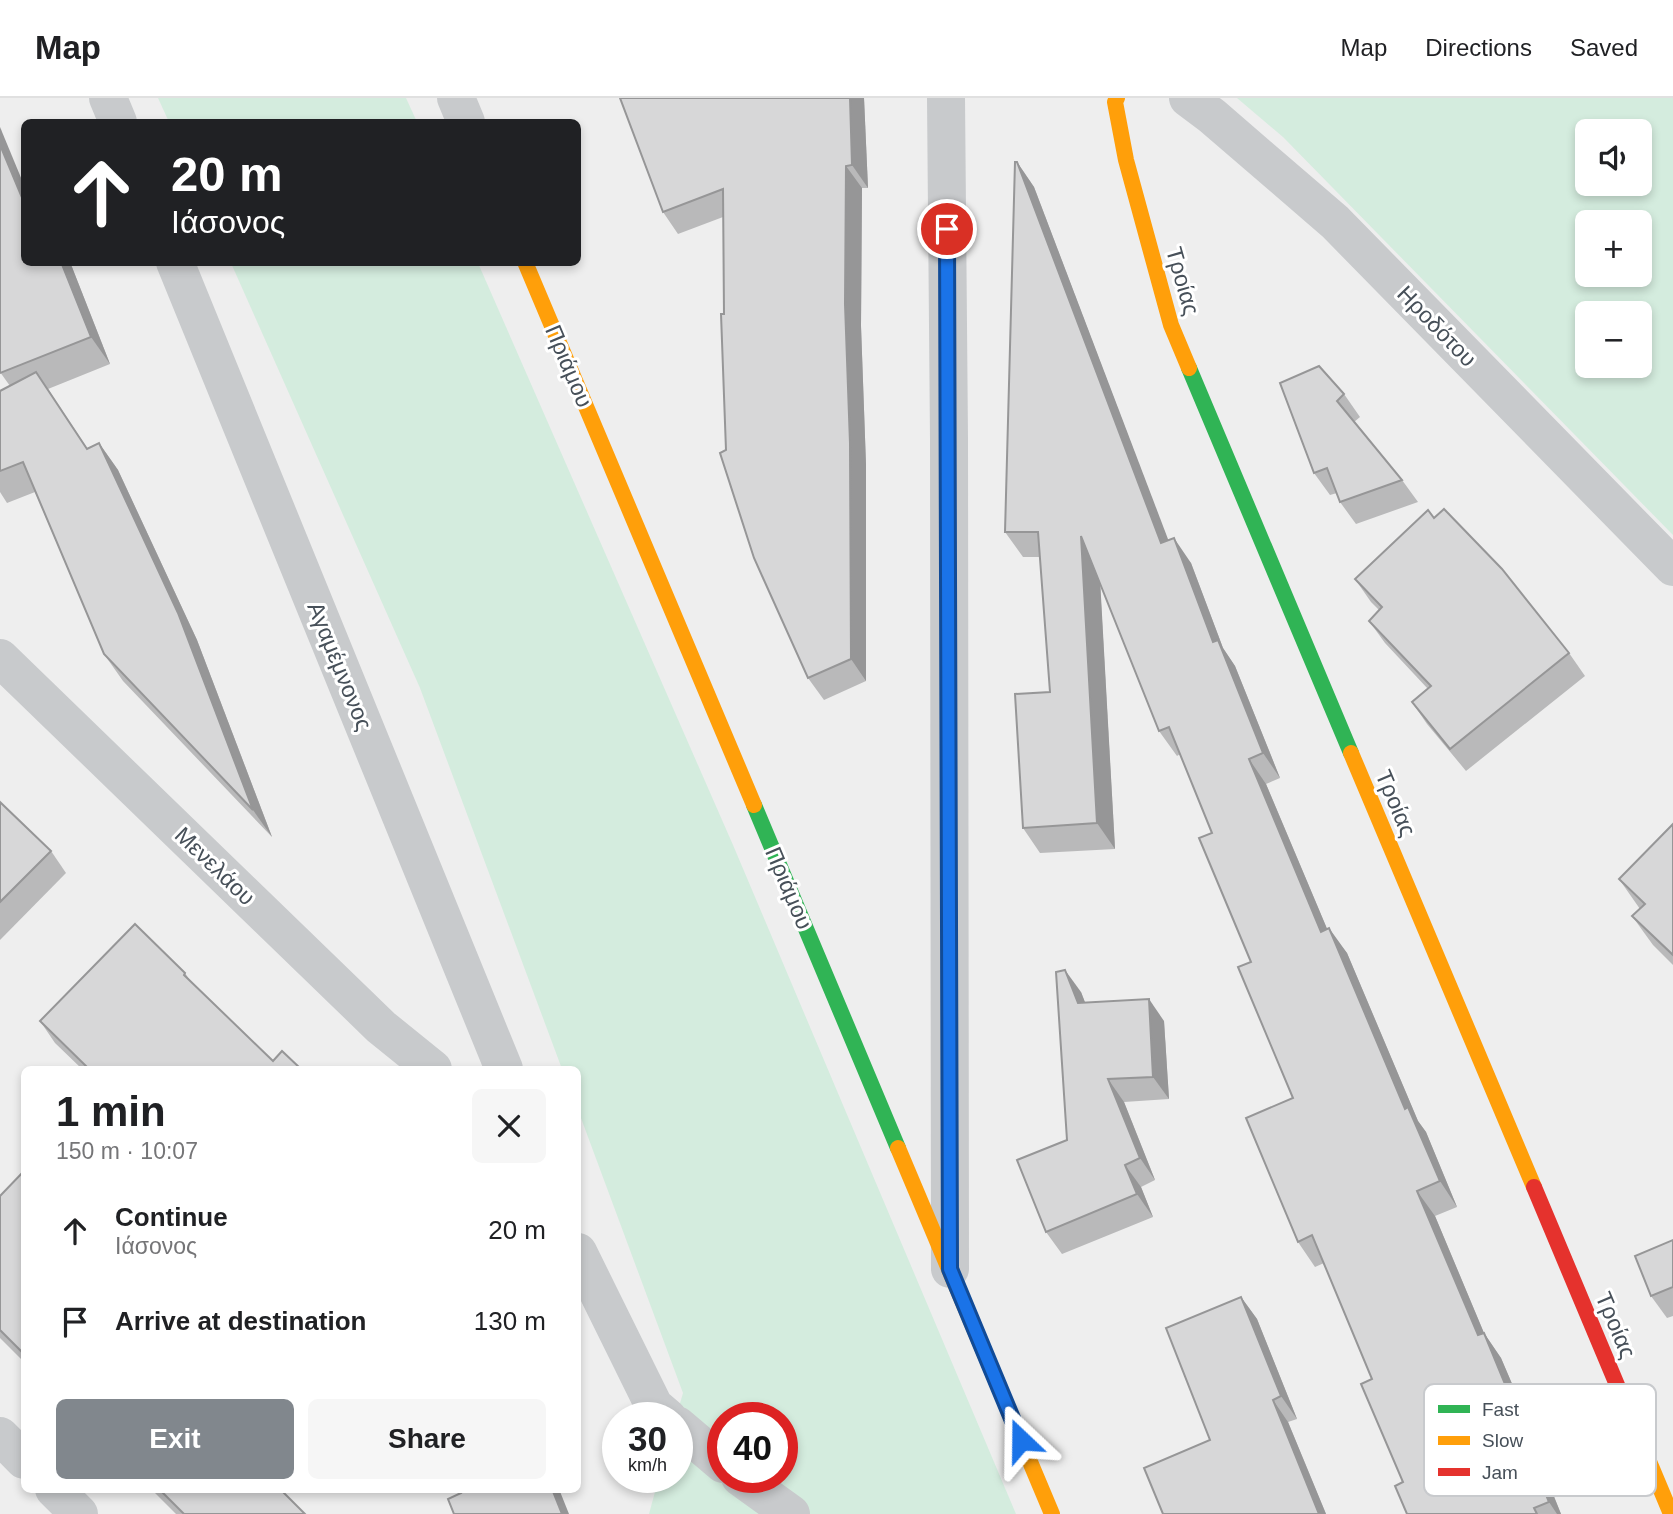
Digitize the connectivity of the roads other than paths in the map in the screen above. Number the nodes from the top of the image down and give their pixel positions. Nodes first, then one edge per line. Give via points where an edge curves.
1 (108, 98) edge
2 (456, 98) edge
3 (947, 98) edge
4 (1117, 98) edge
5 (1188, 98) edge
6 (117, 119) edge
7 (465, 119) edge
8 (177, 266) edge
9 (527, 266) edge
10 (1673, 567) edge
11 (0, 658) edge
12 (429, 1066) edge
13 (503, 1066) edge
14 (581, 1258) edge
15 (950, 1269) junction
16 (1616, 1384) edge
17 (652, 1402) edge
18 (0, 1436) edge
19 (693, 1439) edge
20 (707, 1450) edge
21 (21, 1457) edge
22 (1656, 1478) edge
23 (58, 1493) edge
24 (762, 1493) edge
25 (79, 1514) edge
26 (791, 1514) edge
27 (1052, 1514) edge
28 (1671, 1514) edge

1 - 6 street
2 - 7 street
3 - 15 street
4 - 16 street, Τροίας via 1126,160 1171,326
5 - 10 street, Ηροδότου via 1335,222
8 - 13 street, Αγαμέμνονος
9 - 15 street, Πριάμου
11 - 12 street, Μενελάου via 381,1027
14 - 17 street
15 - 27 street, Πριάμου
18 - 21 street
19 - 20 street
22 - 28 street, Τροίας
23 - 25 street
24 - 26 street

